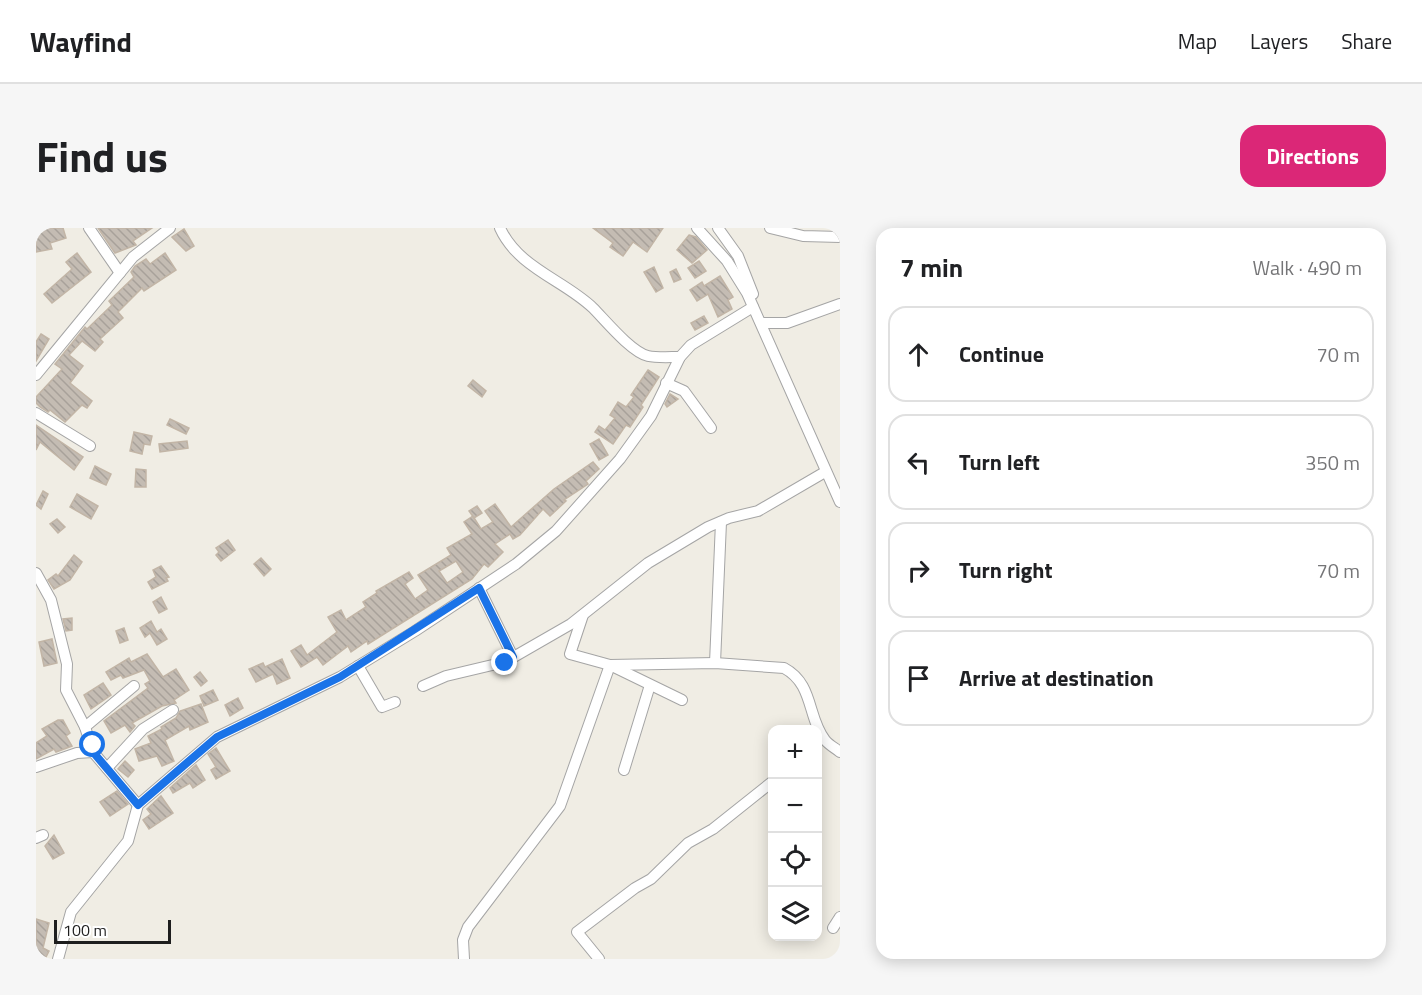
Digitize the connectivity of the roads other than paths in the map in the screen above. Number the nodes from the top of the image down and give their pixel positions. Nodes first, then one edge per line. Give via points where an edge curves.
1 (89, 228) edge
2 (170, 228) edge
3 (500, 228) edge
4 (699, 228) edge
5 (718, 228) edge
6 (770, 228) edge
7 (840, 237) edge
8 (120, 273) junction
9 (840, 303) edge
10 (753, 307) junction
11 (761, 323) junction
12 (680, 357) junction
13 (36, 375) edge
14 (666, 383) junction
15 (36, 413) edge
16 (711, 428) dead end
17 (90, 446) dead end
18 (825, 472) junction
19 (840, 502) edge
20 (721, 522) junction
21 (36, 573) edge
22 (479, 588) junction
23 (583, 614) junction
24 (513, 657) junction
25 (715, 663) junction
26 (610, 665) junction
27 (358, 666) junction
28 (650, 685) junction
29 (134, 686) dead end
30 (423, 686) dead end
31 (682, 700) dead end
32 (395, 702) dead end
33 (173, 710) dead end
34 (816, 725) edge
35 (85, 727) junction
36 (822, 744) edge
37 (93, 752) junction
38 (840, 752) edge
39 (36, 767) edge
40 (107, 768) junction
41 (624, 770) dead end
42 (768, 785) edge
43 (138, 805) junction
44 (840, 917) edge
45 (833, 928) dead end
46 (58, 959) edge
47 (464, 959) edge
48 (599, 959) edge

1 - 8 street
2 - 8 street via 141,249
3 - 12 street via 536,270 592,308 614,333 646,356
4 - 10 street via 727,261
5 - 11 street via 744,270
6 - 7 street via 803,236
8 - 13 street
9 - 11 street via 787,323
10 - 11 street
10 - 12 street via 691,345
11 - 18 street
12 - 14 street
14 - 16 street via 684,391
14 - 22 street via 651,416 588,497 556,531
15 - 17 street
18 - 19 street
18 - 20 street via 758,511
20 - 23 street via 648,563
20 - 25 street
21 - 35 street via 51,600 67,664 66,690
22 - 24 street
22 - 27 street
23 - 24 street
23 - 26 street via 570,654
24 - 30 street via 505,663 446,676
25 - 26 street
25 - 34 street via 756,664 792,672 811,701
26 - 28 street
26 - 47 street via 560,806 468,927 463,940
27 - 32 street via 382,707
27 - 43 street via 217,737
28 - 31 street
28 - 41 street
29 - 35 street
33 - 40 street via 143,729
35 - 37 street
36 - 38 street
37 - 39 street via 77,753
37 - 40 street
40 - 43 street
42 - 48 street via 713,829 688,843 651,879 577,932
43 - 46 street via 128,841 71,912
44 - 45 street

